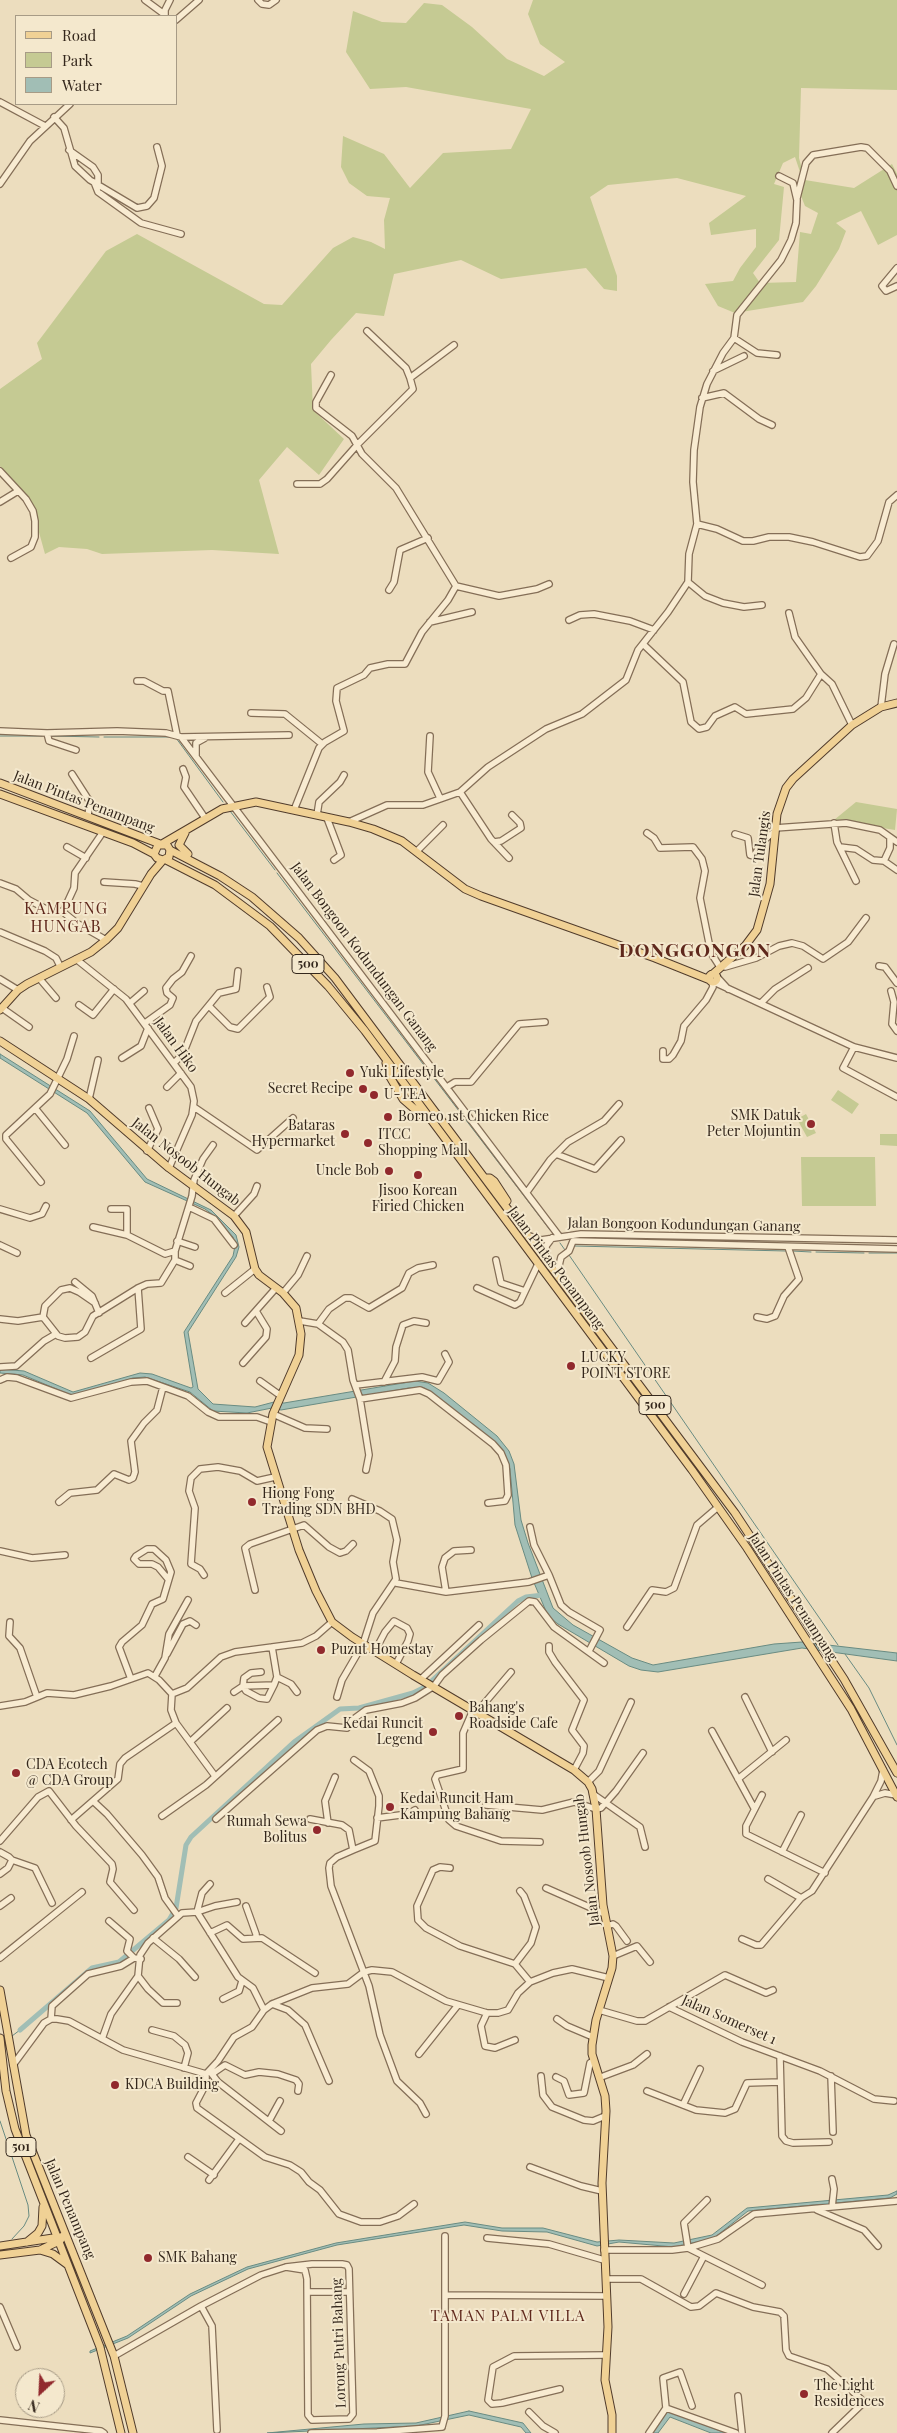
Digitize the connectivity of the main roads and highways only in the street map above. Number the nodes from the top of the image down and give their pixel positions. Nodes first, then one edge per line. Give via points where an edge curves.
1 (897, 703) edge
2 (0, 783) edge
3 (0, 794) edge
4 (186, 830) junction
5 (161, 844) junction
6 (170, 850) junction
7 (155, 855) junction
8 (164, 860) junction
9 (213, 872) junction
10 (151, 874) junction
11 (1, 1009) edge
12 (0, 1042) edge
13 (385, 1060) junction
14 (419, 1090) junction
15 (407, 1103) junction
16 (418, 1103) junction
17 (434, 1126) junction
18 (485, 1178) junction
19 (487, 1197) junction
20 (897, 1772) edge
21 (897, 1796) edge
22 (0, 1990) edge
23 (0, 2039) edge
24 (3, 2092) edge
25 (43, 2202) junction
26 (57, 2210) junction
27 (48, 2213) junction
28 (66, 2231) junction
29 (59, 2239) junction
30 (71, 2241) junction
31 (24, 2243) junction
32 (0, 2246) edge
33 (40, 2250) junction
34 (75, 2254) junction
35 (0, 2255) edge
36 (69, 2267) junction
37 (121, 2433) edge
38 (132, 2433) edge
39 (612, 2433) edge

1 - 4 main road, Jalan Tulangis via 881,707 852,725 793,779 780,800 770,884 757,930 714,978 473,893 417,851 391,836 349,822 256,802 232,806
2 - 5 main road, Jalan Pintas Penampang / 500
3 - 7 main road, Jalan Pintas Penampang / 500
4 - 5 main road
4 - 9 main road via 179,842 180,848
5 - 6 main road, 500
5 - 7 main road via 155,849
6 - 8 main road via 169,857
6 - 9 main road, Jalan Pintas Penampang / 500
7 - 8 main road, 500
7 - 10 main road
8 - 10 main road
8 - 13 main road, Jalan Pintas Penampang / 500 via 214,885 270,926 328,986
9 - 14 main road, Jalan Pintas Penampang / 500 via 267,910 325,965
10 - 11 main road via 118,928 106,940 18,990
12 - 39 main road, Jalan Nosoob Hungab via 89,1099 169,1168 234,1216 246,1232 256,1269 296,1308 300,1321 299,1355 273,1415 267,1447 291,1529 332,1622 363,1644 574,1770 588,1782 596,1809 605,1914 613,1956 592,2036 594,2060 605,2096 602,2191 607,2296 604,2380 612,2415
13 - 15 main road, 500 via 390,1077
13 - 16 main road, Jalan Pintas Penampang / 500
14 - 16 main road
14 - 18 main road, Jalan Pintas Penampang / 500
15 - 16 main road
15 - 17 main road
16 - 17 main road, Jalan Pintas Penampang / 500
17 - 19 main road, Jalan Pintas Penampang / 500
18 - 19 main road
18 - 20 main road, Jalan Pintas Penampang / 500 via 735,1513 863,1711
19 - 21 main road, Jalan Pintas Penampang / 500 via 718,1506 851,1709
22 - 26 main road, Jalan Penampang / 501 via 26,2135
23 - 24 main road, Jalan Penampang / 501
24 - 25 main road, Jalan Penampang / 501
25 - 27 main road, Jalan Penampang / 501
25 - 31 main road via 42,2226
26 - 27 main road via 54,2215
26 - 28 main road, Jalan Penampang / 501
27 - 29 main road, Jalan Penampang / 501
28 - 29 main road
28 - 30 main road, Jalan Penampang / 501
29 - 30 main road
29 - 31 main road
29 - 33 main road
29 - 36 main road, Jalan Penampang / 501
30 - 34 main road, Jalan Penampang / 501
31 - 32 main road
33 - 35 main road
33 - 36 main road via 52,2254
34 - 36 main road
34 - 38 main road, Jalan Penampang / 501 via 114,2356
36 - 37 main road, Jalan Penampang / 501 via 101,2348

